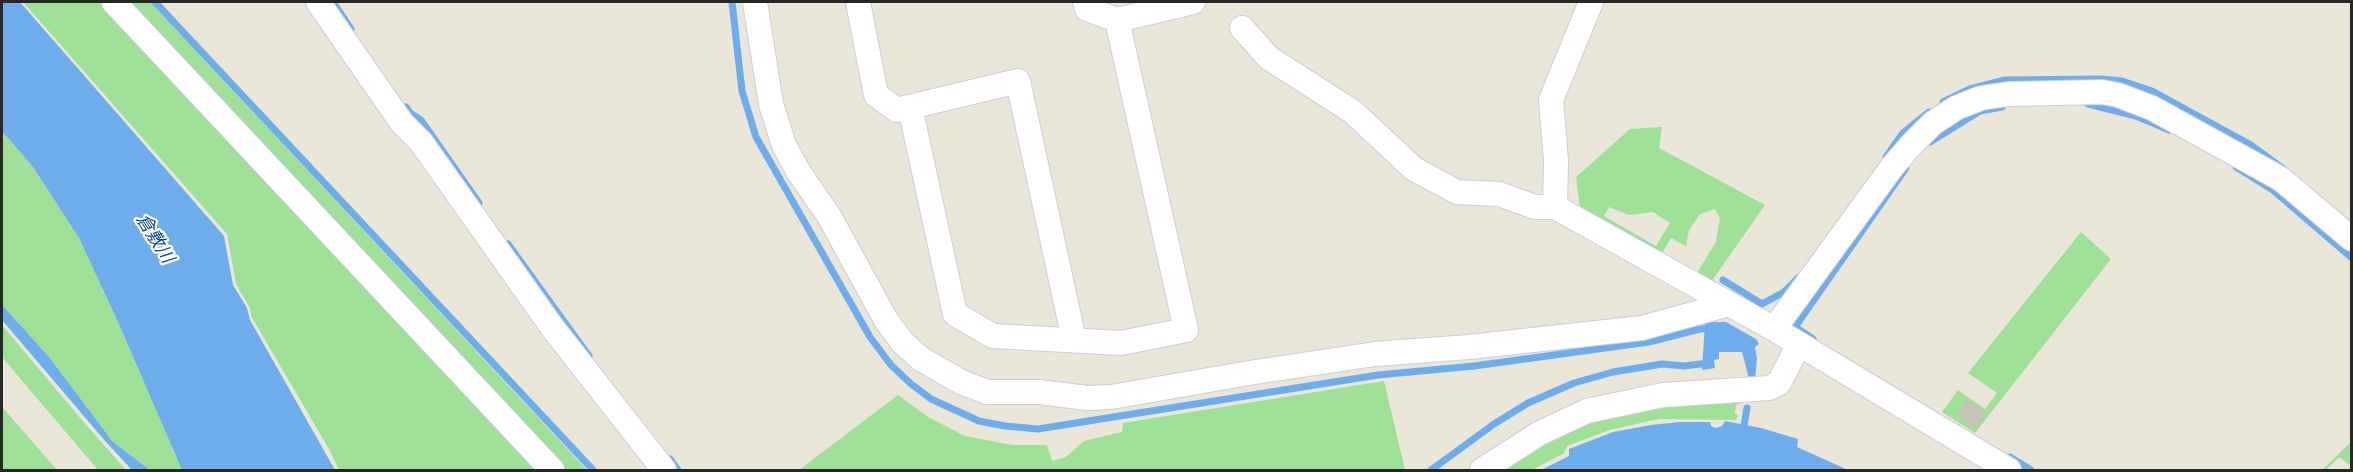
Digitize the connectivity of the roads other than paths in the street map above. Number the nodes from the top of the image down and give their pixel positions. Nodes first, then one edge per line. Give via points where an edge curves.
1 (114, 2) edge
2 (318, 2) edge
3 (755, 2) edge
4 (858, 2) edge
5 (1085, 2) edge
6 (1193, 2) edge
7 (1591, 2) edge
8 (1118, 20) junction
9 (1242, 28) dead end
10 (910, 107) junction
11 (1555, 207) junction
12 (2352, 239) edge
13 (1730, 304) junction
14 (1774, 329) junction
15 (1074, 340) junction
16 (1799, 344) junction
17 (552, 471) edge
18 (664, 471) edge
19 (1482, 471) edge
20 (2009, 471) edge

1 - 17 street
2 - 18 street via 552,327
3 - 13 street via 771,104 784,145 829,216 886,320 921,359 987,392 1111,397 1375,354 1642,328
4 - 10 street via 876,95 897,110
5 - 8 street via 1087,9
6 - 8 street
7 - 11 street via 1551,100
8 - 15 street via 1186,330 1121,343
9 - 11 street via 1269,58 1353,112 1414,169 1457,192 1499,194 1534,207
10 - 15 street via 956,314 993,336
10 - 15 street via 1018,81
11 - 13 street
12 - 14 street via 2281,179 2152,108 2102,92 1999,95 1956,108 1912,144
13 - 14 street
14 - 16 street
16 - 19 street via 1779,383 1769,388 1663,395 1595,408 1565,419
16 - 20 street

